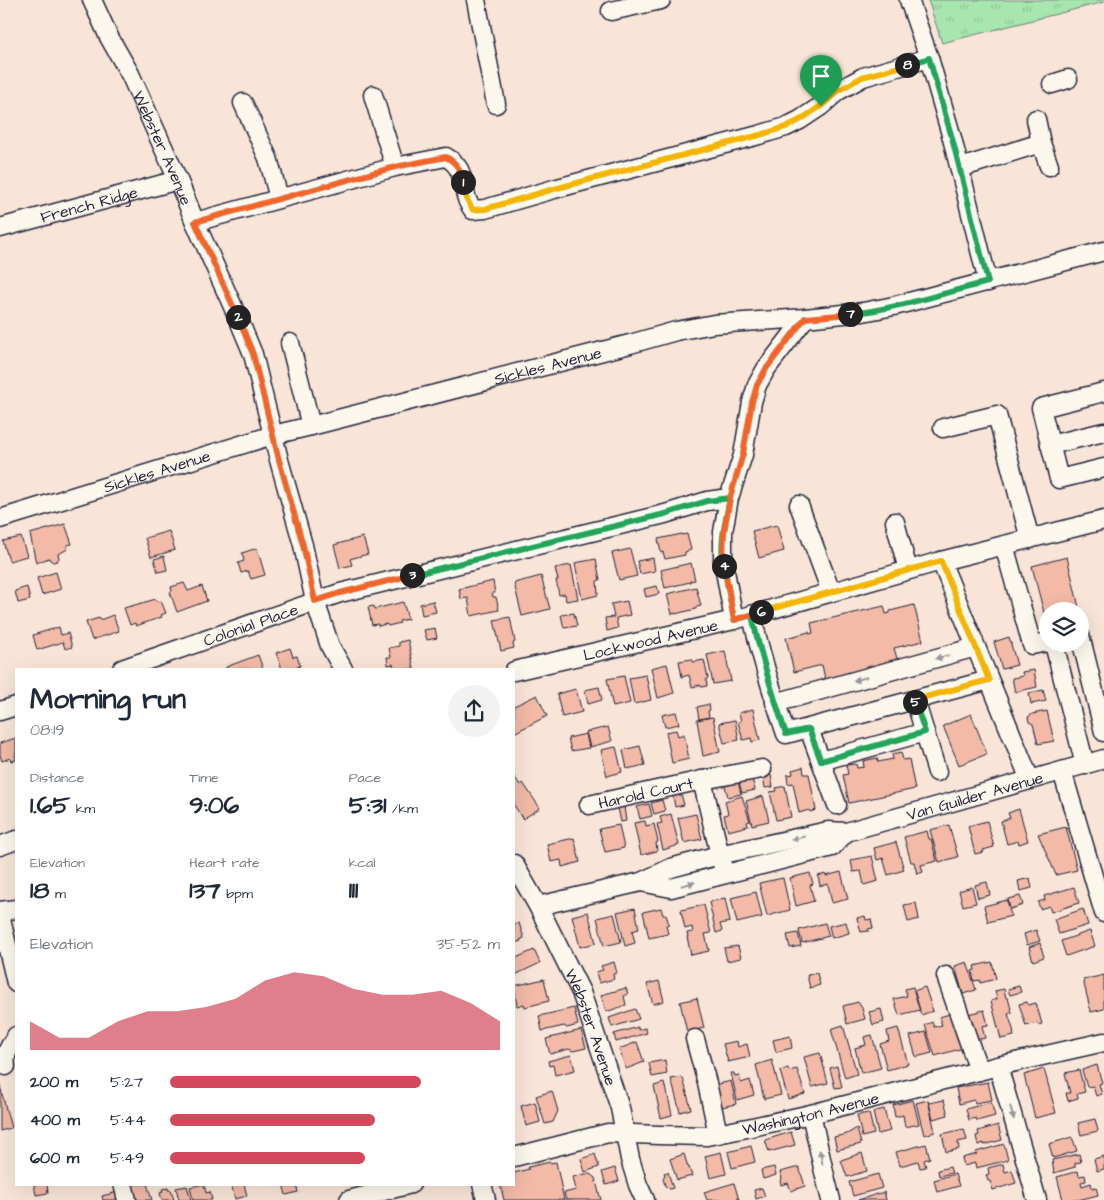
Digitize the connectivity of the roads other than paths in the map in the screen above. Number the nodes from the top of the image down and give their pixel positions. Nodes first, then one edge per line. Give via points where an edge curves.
1 (92, 0) edge
2 (476, 0) edge
3 (661, 0) edge
4 (909, 0) edge
5 (611, 11) dead end
6 (929, 58) junction
7 (373, 95) dead end
8 (243, 103) dead end
9 (496, 104) dead end
10 (1036, 119) dead end
11 (1041, 143) junction
12 (1049, 166) dead end
13 (395, 167) junction
14 (960, 168) junction
15 (178, 180) junction
16 (280, 198) junction
17 (1, 222) edge
18 (195, 222) junction
19 (1104, 251) edge
20 (988, 282) junction
21 (805, 318) junction
22 (290, 343) dead end
23 (1104, 392) edge
24 (311, 426) junction
25 (942, 428) dead end
26 (1104, 432) edge
27 (273, 434) junction
28 (1050, 445) junction
29 (1104, 468) edge
30 (730, 498) junction
31 (799, 505) dead end
32 (0, 519) edge
33 (1104, 520) edge
34 (894, 522) dead end
35 (1030, 539) junction
36 (1004, 545) junction
37 (941, 561) junction
38 (908, 570) junction
39 (831, 592) junction
40 (315, 601) junction
41 (752, 615) junction
42 (734, 620) junction
43 (1039, 644) edge
44 (976, 647) junction
45 (1056, 652) edge
46 (1084, 652) edge
47 (125, 668) edge
48 (343, 668) edge
49 (515, 670) edge
50 (989, 680) junction
51 (914, 700) junction
52 (775, 703) junction
53 (15, 706) edge
54 (0, 711) edge
55 (809, 729) junction
56 (925, 732) junction
57 (1077, 732) junction
58 (1104, 733) edge
59 (1104, 759) edge
60 (821, 761) junction
61 (1085, 764) junction
62 (762, 769) dead end
63 (1062, 771) junction
64 (937, 772) dead end
65 (702, 780) junction
66 (1030, 780) junction
67 (589, 805) dead end
68 (837, 805) dead end
69 (846, 832) junction
70 (15, 840) edge
71 (0, 846) edge
72 (719, 854) junction
73 (515, 866) edge
74 (724, 874) junction
75 (641, 882) junction
76 (538, 906) junction
77 (15, 909) edge
78 (0, 913) edge
79 (1104, 913) edge
80 (946, 976) dead end
81 (15, 979) edge
82 (15, 1038) edge
83 (695, 1039) dead end
84 (1104, 1042) edge
85 (6, 1066) dead end
86 (998, 1066) junction
87 (979, 1071) junction
88 (811, 1114) junction
89 (625, 1134) junction
90 (718, 1134) junction
91 (515, 1157) edge
92 (123, 1186) edge
93 (396, 1186) edge
94 (482, 1186) edge
95 (382, 1188) edge
96 (127, 1200) edge
97 (349, 1200) edge
98 (486, 1200) edge
99 (645, 1200) edge
100 (831, 1200) edge
101 (1036, 1200) edge

1 - 15 street, Webster Avenue
2 - 9 street
3 - 5 street
4 - 6 street
6 - 13 street via 862,77 786,127 485,209 473,210 455,162 446,157
6 - 14 street
7 - 13 street
8 - 16 street via 268,158
10 - 11 street
11 - 12 street
11 - 14 street
13 - 16 street
14 - 20 street
15 - 17 street, French Ridge
15 - 18 street, Webster Avenue
16 - 18 street
18 - 27 street, Webster Avenue via 253,354
19 - 20 street, Sickles Avenue
20 - 21 street, Sickles Avenue via 894,306
21 - 24 street, Sickles Avenue via 714,324 676,331
21 - 30 street via 757,385
22 - 24 street
23 - 28 street via 1041,408
24 - 27 street, Sickles Avenue
25 - 35 street via 998,415
26 - 28 street
27 - 32 street, Sickles Avenue
27 - 40 street, Webster Avenue
28 - 29 street via 1059,479
30 - 40 street, Colonial Place via 707,501
30 - 42 street via 723,560
31 - 39 street
33 - 35 street, Lockwood Avenue
34 - 38 street
35 - 36 street, Lockwood Avenue
36 - 37 street, Lockwood Avenue
36 - 43 street via 1032,645
37 - 38 street, Lockwood Avenue
37 - 44 street
38 - 39 street, Lockwood Avenue
39 - 41 street, Lockwood Avenue
40 - 47 street, Colonial Place
40 - 48 street, Webster Avenue via 330,646
41 - 42 street, Lockwood Avenue
41 - 52 street
42 - 49 street, Lockwood Avenue
44 - 50 street
44 -> 52 street
45 - 57 street
46 - 58 street
50 - 51 street
50 - 66 street
51 - 55 street
51 - 56 street
52 - 55 street via 786,734
53 - 54 street
55 - 60 street
56 - 60 street
56 - 64 street
57 - 58 street
57 - 61 street
59 - 61 street, Van Guilder Avenue
60 - 68 street
61 - 63 street, Van Guilder Avenue
62 - 65 street, Harold Court
63 - 66 street, Van Guilder Avenue
63 - 79 street
65 - 67 street, Harold Court
65 - 72 street, Harold Court
66 - 69 street, Van Guilder Avenue
69 -> 72 street, Van Guilder Avenue via 828,831
69 - 74 street, Van Guilder Avenue via 832,847
70 - 71 street
72 - 74 street, Harold Court
72 - 75 street, Van Guilder Avenue via 671,868
73 - 76 street, Webster Avenue
75 -> 74 street, Van Guilder Avenue via 671,888
75 - 76 street, Van Guilder Avenue
76 - 89 street, Webster Avenue via 581,992 620,1108
77 - 78 street
78 - 81 street
80 - 87 street
82 - 85 street via 7,1053
83 - 90 street
84 - 86 street, Washington Avenue
86 - 87 street, Washington Avenue
86 -> 101 street
87 - 88 street, Washington Avenue
88 - 90 street, Washington Avenue
100 -> 88 street
89 - 90 street, Washington Avenue
89 - 91 street, Washington Avenue via 608,1133
89 - 99 street, Webster Avenue
92 - 96 street
93 - 95 street
94 - 98 street
95 - 97 street

